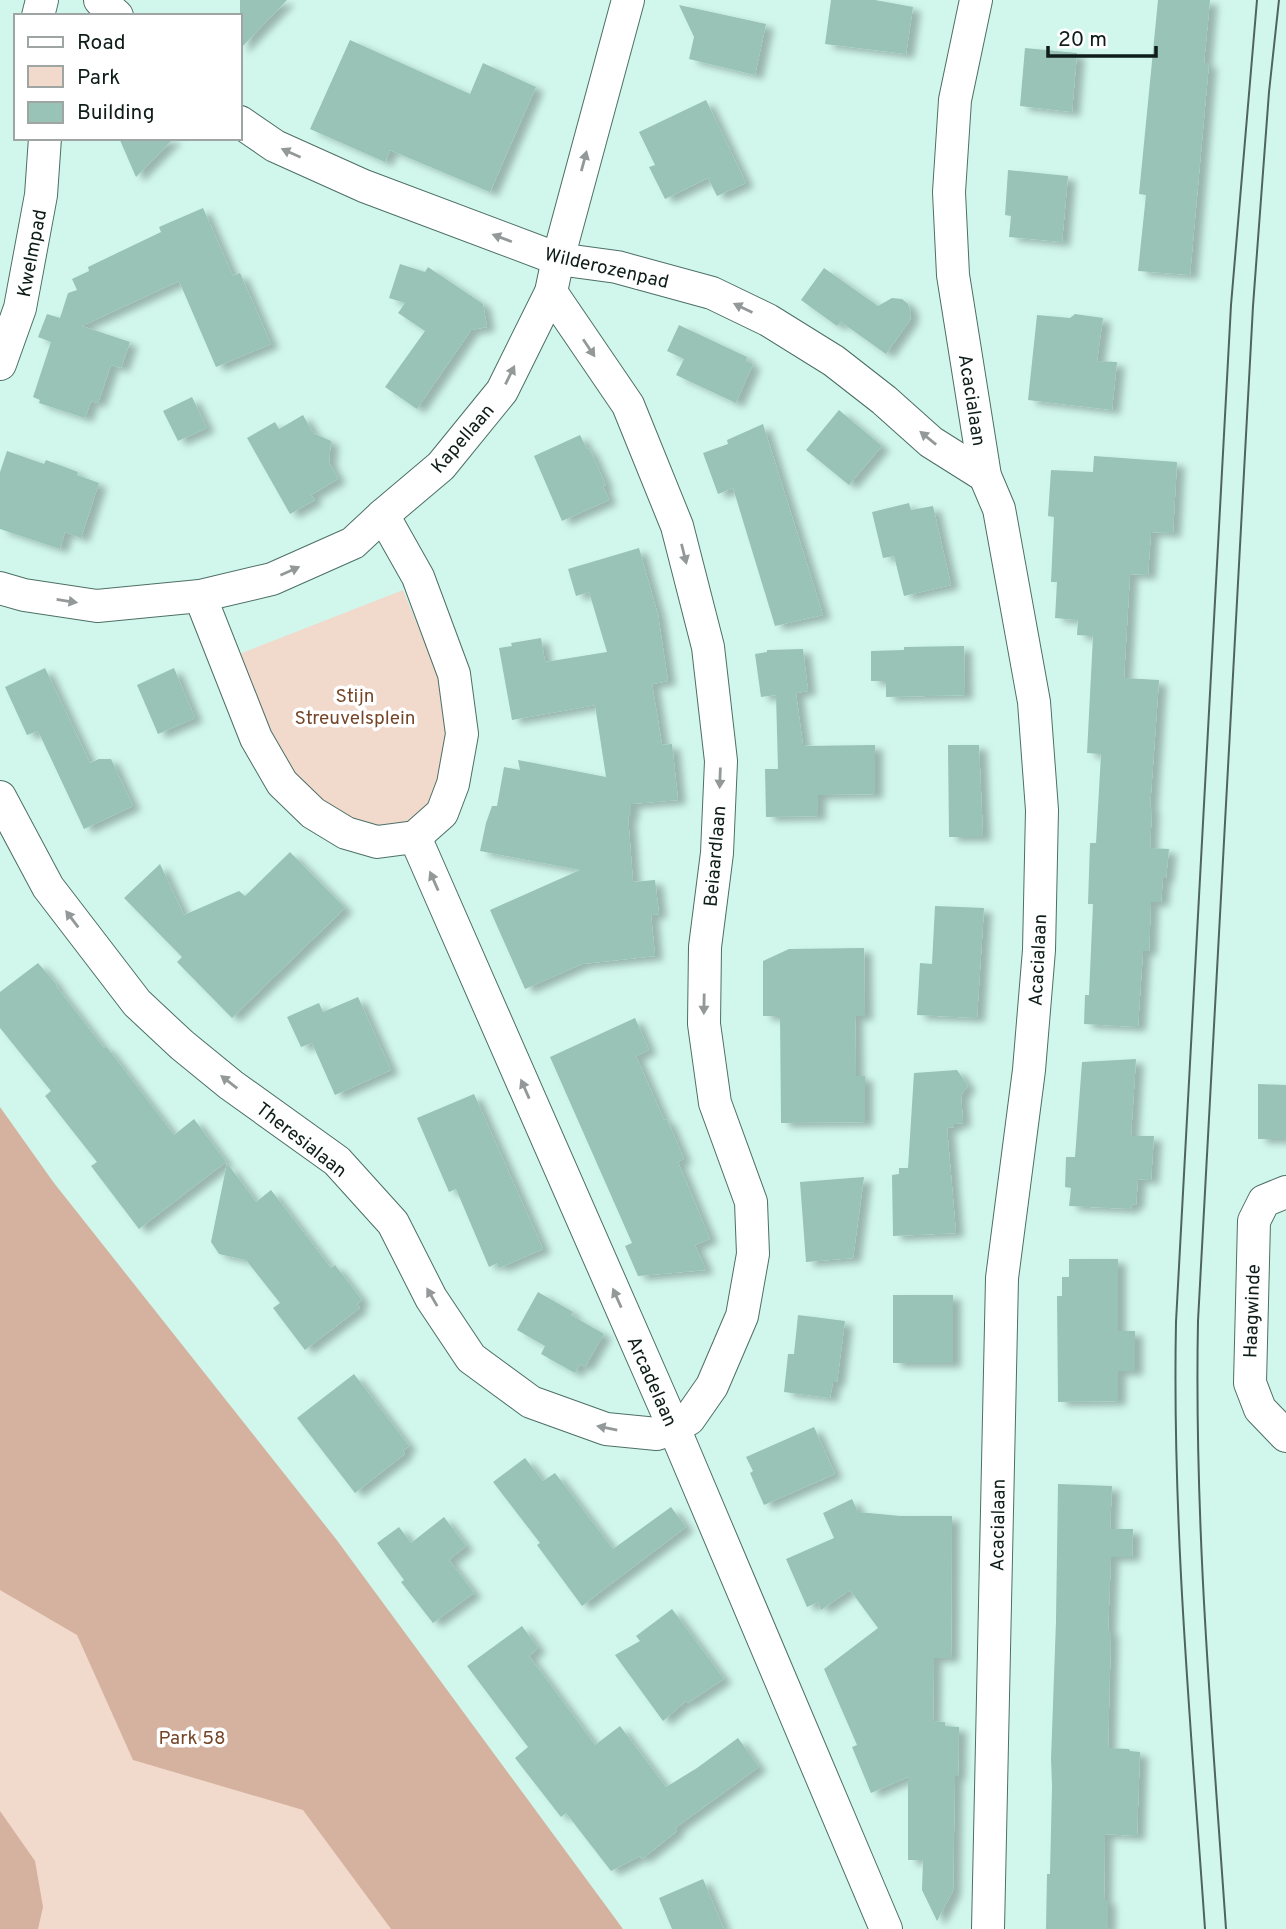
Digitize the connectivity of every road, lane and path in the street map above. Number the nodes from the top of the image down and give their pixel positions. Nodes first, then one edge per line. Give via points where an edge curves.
1 (100, 0) edge
2 (628, 0) edge
3 (976, 0) edge
4 (115, 14) edge
5 (242, 123) edge
6 (45, 140) edge
7 (558, 259) junction
8 (551, 292) junction
9 (0, 364) edge
10 (985, 476) junction
11 (383, 515) junction
12 (0, 588) edge
13 (200, 596) junction
14 (0, 797) edge
15 (415, 836) junction
16 (1286, 1192) edge
17 (674, 1428) junction
18 (1286, 1436) edge
19 (886, 1929) edge
20 (988, 1929) edge

1 - 4 street
7 -> 2 street, Kapellaan
3 - 10 street, Acacialaan via 954,100 949,192 953,275
7 -> 5 street, Wilderozenpad via 364,186 275,146
6 - 9 street, Kwelmpad via 41,195 20,308
7 - 8 street, Kapellaan
10 -> 7 street, Wilderozenpad via 931,442 834,361 768,320 712,293 617,267
11 -> 8 street, Kapellaan via 441,466 502,391
8 -> 17 street, Beiaardlaan via 628,405 677,526 708,648 721,761 717,853 705,947 704,1024 715,1103 751,1202 753,1254 743,1316 712,1386 689,1419
10 - 20 street, Acacialaan via 999,509 1034,702 1042,810 1039,950 1029,1070 1002,1278
13 -> 11 street, Kapellaan via 272,579 353,543
11 - 15 street via 418,577 454,674 462,734 453,784 442,813
12 -> 13 street, Kapellaan via 97,606
13 - 15 street via 256,738 282,783 313,813 346,833 377,842
17 -> 14 street, Theresialaan via 657,1433 606,1429 531,1402 471,1358 432,1298 393,1223 337,1161 231,1085 137,1003 48,887
17 -> 15 street, Arcadelaan
16 - 18 street, Haagwinde via 1264,1201 1254,1221 1250,1383 1260,1409
17 - 19 street, Arcadelaan

